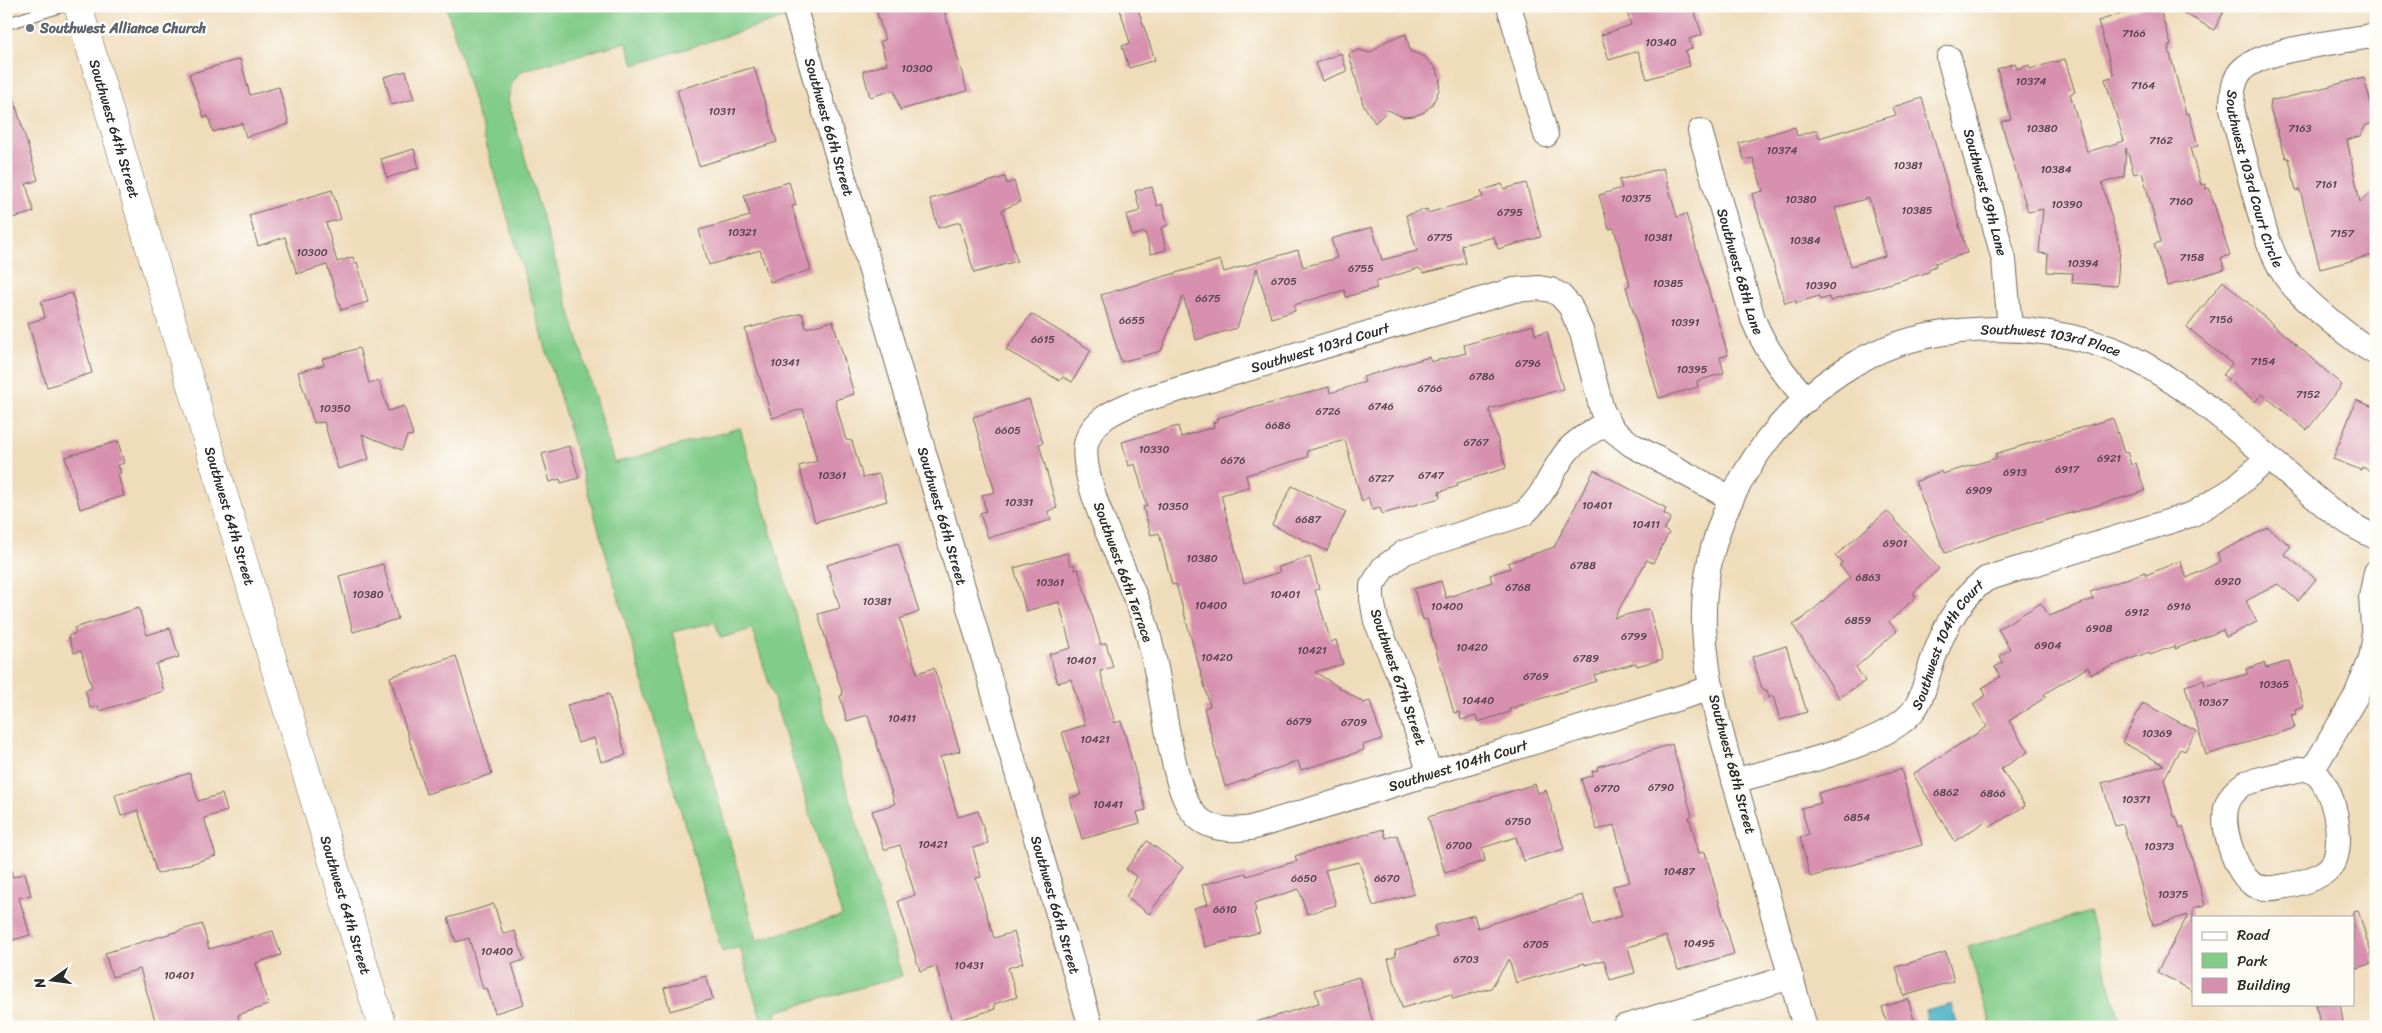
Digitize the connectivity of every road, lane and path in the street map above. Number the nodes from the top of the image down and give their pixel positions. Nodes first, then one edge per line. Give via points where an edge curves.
1 (62, 6) edge
2 (78, 6) edge
3 (794, 6) edge
4 (1508, 6) edge
5 (6, 24) edge
6 (2376, 35) edge
7 (1949, 58) dead end
8 (1700, 131) dead end
9 (1546, 135) dead end
10 (2010, 329) junction
11 (2376, 353) edge
12 (1807, 400) junction
13 (1607, 422) junction
14 (1090, 434) joint
15 (2269, 458) junction
16 (1731, 498) junction
17 (2376, 537) edge
18 (2376, 572) edge
19 (1712, 688) junction
20 (2312, 771) junction
21 (1430, 775) junction
22 (1734, 780) junction
23 (1203, 821) joint
24 (1790, 977) junction
25 (382, 1027) edge
26 (1091, 1027) edge
27 (1624, 1027) edge
28 (1805, 1027) edge

1 - 5 lane
2 - 25 street, Southwest 64th Street
3 - 26 street, Southwest 66th Street
4 - 9 street
6 - 11 street, Southwest 103rd Court Circle via 2294,50 2252,63 2238,76 2232,108 2264,226 2279,266 2308,300 2362,346
7 - 10 street, Southwest 69th Lane via 2002,251
8 - 12 street, Southwest 68th Lane via 1753,319 1771,357
10 - 12 street, Southwest 103rd Place via 1978,329 1896,345 1845,369
10 - 15 street, Southwest 103rd Place via 2088,341 2138,361 2197,399
12 - 16 street, Southwest 103rd Place via 1767,440
13 - 14 street, Southwest 103rd Court via 1570,306 1560,295 1539,288 1514,290 1122,407 1096,424
13 - 16 street via 1632,445
13 - 21 street, Southwest 67th Street via 1569,450 1556,467 1544,493 1523,514 1405,552 1383,568 1376,578 1372,586 1373,610 1402,682
14 - 23 street, Southwest 66th Terrace via 1086,456 1092,485 1150,641 1167,732 1183,793 1193,813
15 - 17 street, Southwest 103rd Place via 2342,518
15 - 22 street, Southwest 104th Court via 2232,490 2193,514 1986,579 1952,613 1920,699 1906,719 1884,733 1848,748
16 - 19 street, Southwest 68th Street via 1715,544 1705,592 1704,631
18 - 20 street via 2371,597 2374,641 2371,660 2355,698
19 - 21 street, Southwest 104th Court
19 - 22 street, Southwest 68th Street
20 - 20 street via 2291,770 2245,783 2238,787 2227,803 2225,817 2233,854 2252,884 2266,888 2281,887 2308,879 2332,866 2340,837 2329,792
21 - 23 street, Southwest 104th Court via 1251,828 1222,829
22 - 24 street, Southwest 68th Street
24 - 27 street
24 - 28 street, Southwest 68th Street

